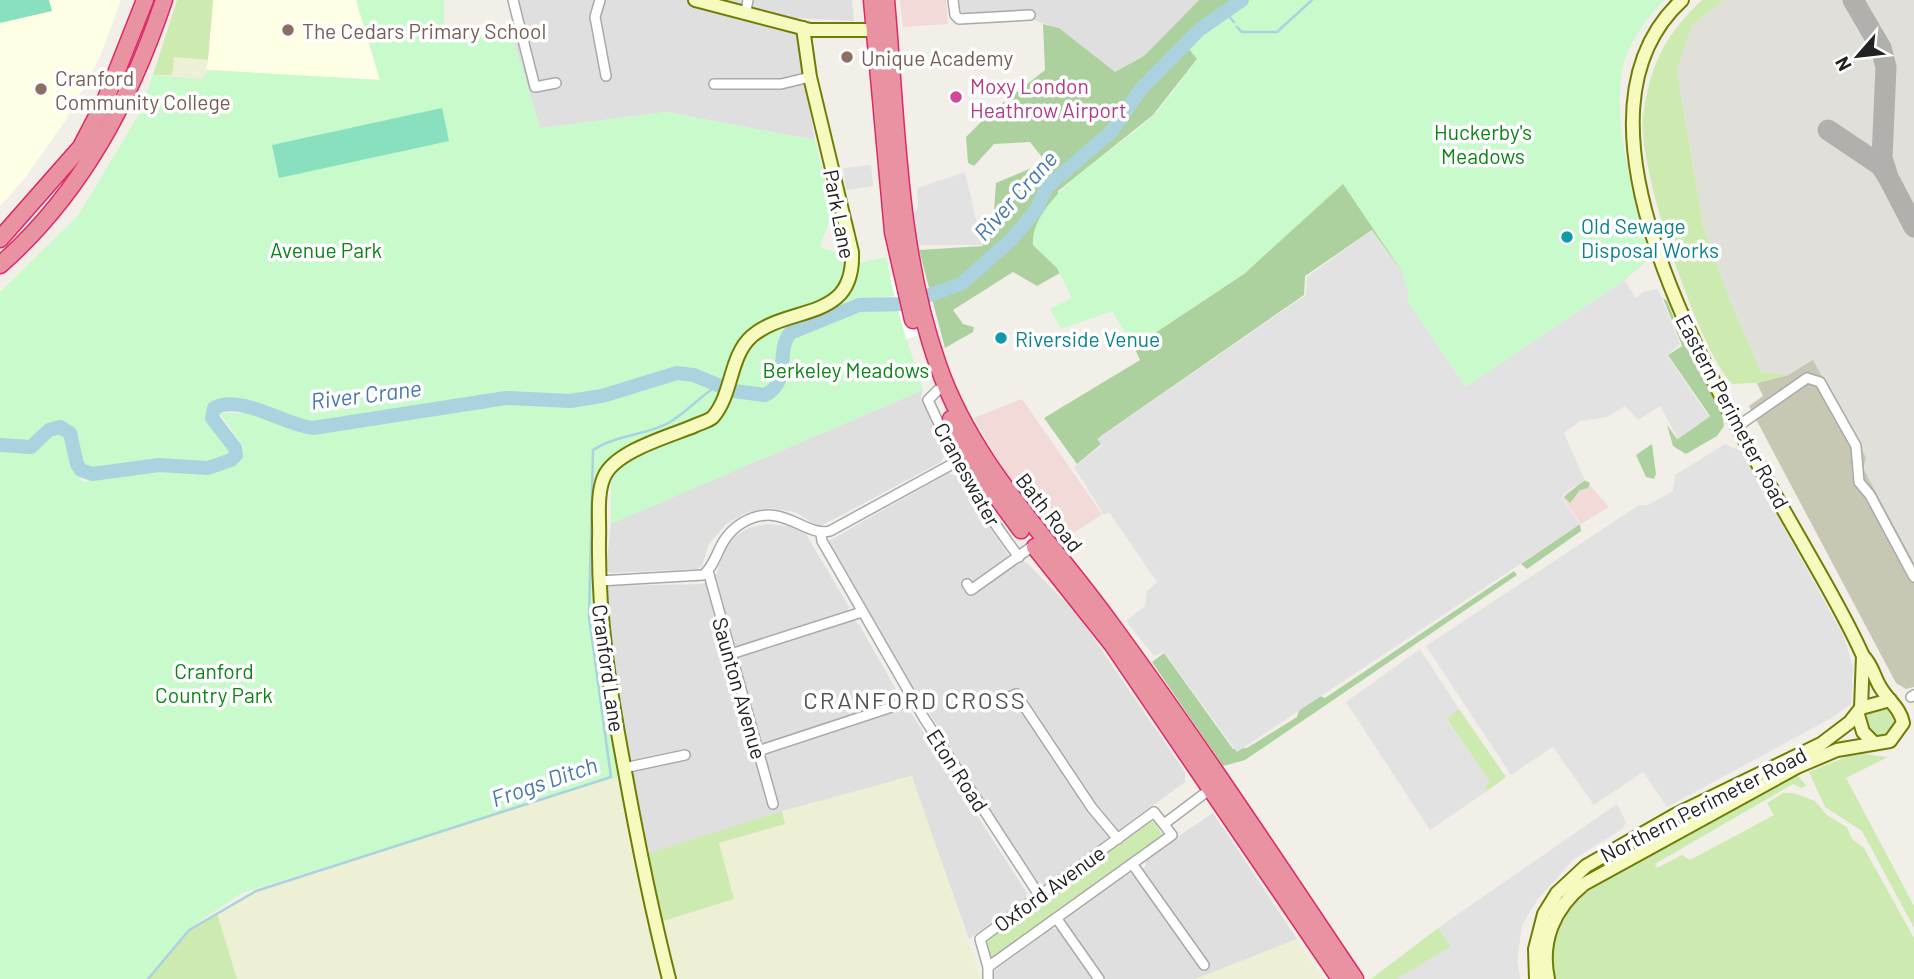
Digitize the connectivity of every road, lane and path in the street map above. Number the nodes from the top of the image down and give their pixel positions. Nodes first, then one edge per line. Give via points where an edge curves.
1 (145, 0) edge
2 (164, 0) edge
3 (513, 0) edge
4 (600, 0) edge
5 (695, 0) edge
6 (872, 0) edge
7 (886, 0) edge
8 (953, 0) edge
9 (1682, 0) edge
10 (747, 6) edge
11 (1030, 15) dead end
12 (803, 29) junction
13 (875, 30) junction
14 (606, 76) dead end
15 (810, 76) junction
16 (556, 83) dead end
17 (714, 83) dead end
18 (0, 239) edge
19 (0, 265) edge
20 (908, 279) junction
21 (915, 307) junction
22 (938, 390) junction
23 (712, 418) joint
24 (1738, 426) junction
25 (956, 462) junction
26 (821, 534) junction
27 (1038, 543) junction
28 (1019, 557) junction
29 (708, 571) junction
30 (1914, 577) edge
31 (599, 581) junction
32 (971, 590) dead end
33 (862, 612) junction
34 (730, 654) junction
35 (1863, 656) junction
36 (1007, 698) dead end
37 (913, 700) junction
38 (1890, 700) junction
39 (1859, 712) junction
40 (1874, 743) junction
41 (758, 751) junction
42 (685, 755) dead end
43 (624, 768) junction
44 (1216, 785) junction
45 (773, 804) dead end
46 (1164, 824) junction
47 (1118, 839) junction
48 (1133, 864) junction
49 (1039, 895) junction
50 (1057, 919) junction
51 (1204, 965) dead end
52 (988, 967) junction
53 (669, 979) edge
54 (988, 979) edge
55 (1099, 979) edge
56 (1340, 979) edge
57 (1355, 979) edge
58 (1536, 979) edge
59 (1548, 979) edge

1 - 18 highway via 105,101 80,147
2 - 19 highway via 144,59 101,143 52,211
3 - 16 street via 536,87
4 - 14 street via 595,17
5 - 10 street
6 - 13 highway, Bath Road
7 - 20 highway, Bath Road
8 - 11 street via 959,19
9 - 24 street, Eastern Perimeter Road via 1654,34 1638,70 1633,144 1645,202 1675,299
10 - 12 street
12 - 13 street
12 - 15 street, Park Lane
13 - 20 highway, Bath Road via 892,219
15 - 17 street via 780,83
15 - 23 street, Park Lane via 852,252 849,281 826,305 753,336 742,349
20 - 21 highway, Bath Road
21 - 22 highway, Bath Road
21 - 27 highway, Bath Road via 963,419
22 - 25 street, Craneswater via 928,400
22 - 27 highway, Bath Road via 978,468
23 - 31 street, Cranford Lane via 624,456 606,472 600,493
24 - 30 street via 1807,378 1822,385 1854,443 1859,482
24 - 35 street, Eastern Perimeter Road
25 - 26 street
25 - 28 street, Craneswater via 981,507
26 - 29 street via 798,521 776,516 751,519 722,541
26 - 33 street, Eton Road
27 - 28 street
27 - 44 highway, Bath Road via 1111,623
28 - 32 street
29 - 31 street via 693,576
29 - 34 street, Saunton Avenue
31 - 43 street, Cranford Lane via 606,665
33 - 34 street
33 - 37 street, Eton Road
34 - 41 street, Saunton Avenue
35 - 38 street, Eastern Perimeter Road
35 - 39 street
36 - 47 street via 1016,694 1091,808
37 - 41 street
37 - 49 street, Eton Road
38 - 39 street
38 - 40 street via 1901,714 1902,729 1893,740
39 - 40 street via 1863,732
39 - 58 street, Northern Perimeter Road via 1821,744 1619,845 1572,878 1557,893 1540,925
40 - 59 street, Northern Perimeter Road via 1837,750 1797,767 1584,884 1564,904 1550,929
41 - 45 street, Saunton Avenue
42 - 43 street
43 - 53 street, Cranford Lane
44 - 46 street
44 - 56 highway, Bath Road
44 - 57 highway, Bath Road
46 - 47 street, Oxford Avenue via 1154,812
46 - 48 street, Oxford Avenue via 1172,835
47 - 49 street, Oxford Avenue
48 - 50 street, Oxford Avenue
48 - 51 street
49 - 52 street, Oxford Avenue via 979,939
50 - 52 street, Oxford Avenue
50 - 55 street
52 - 54 street

